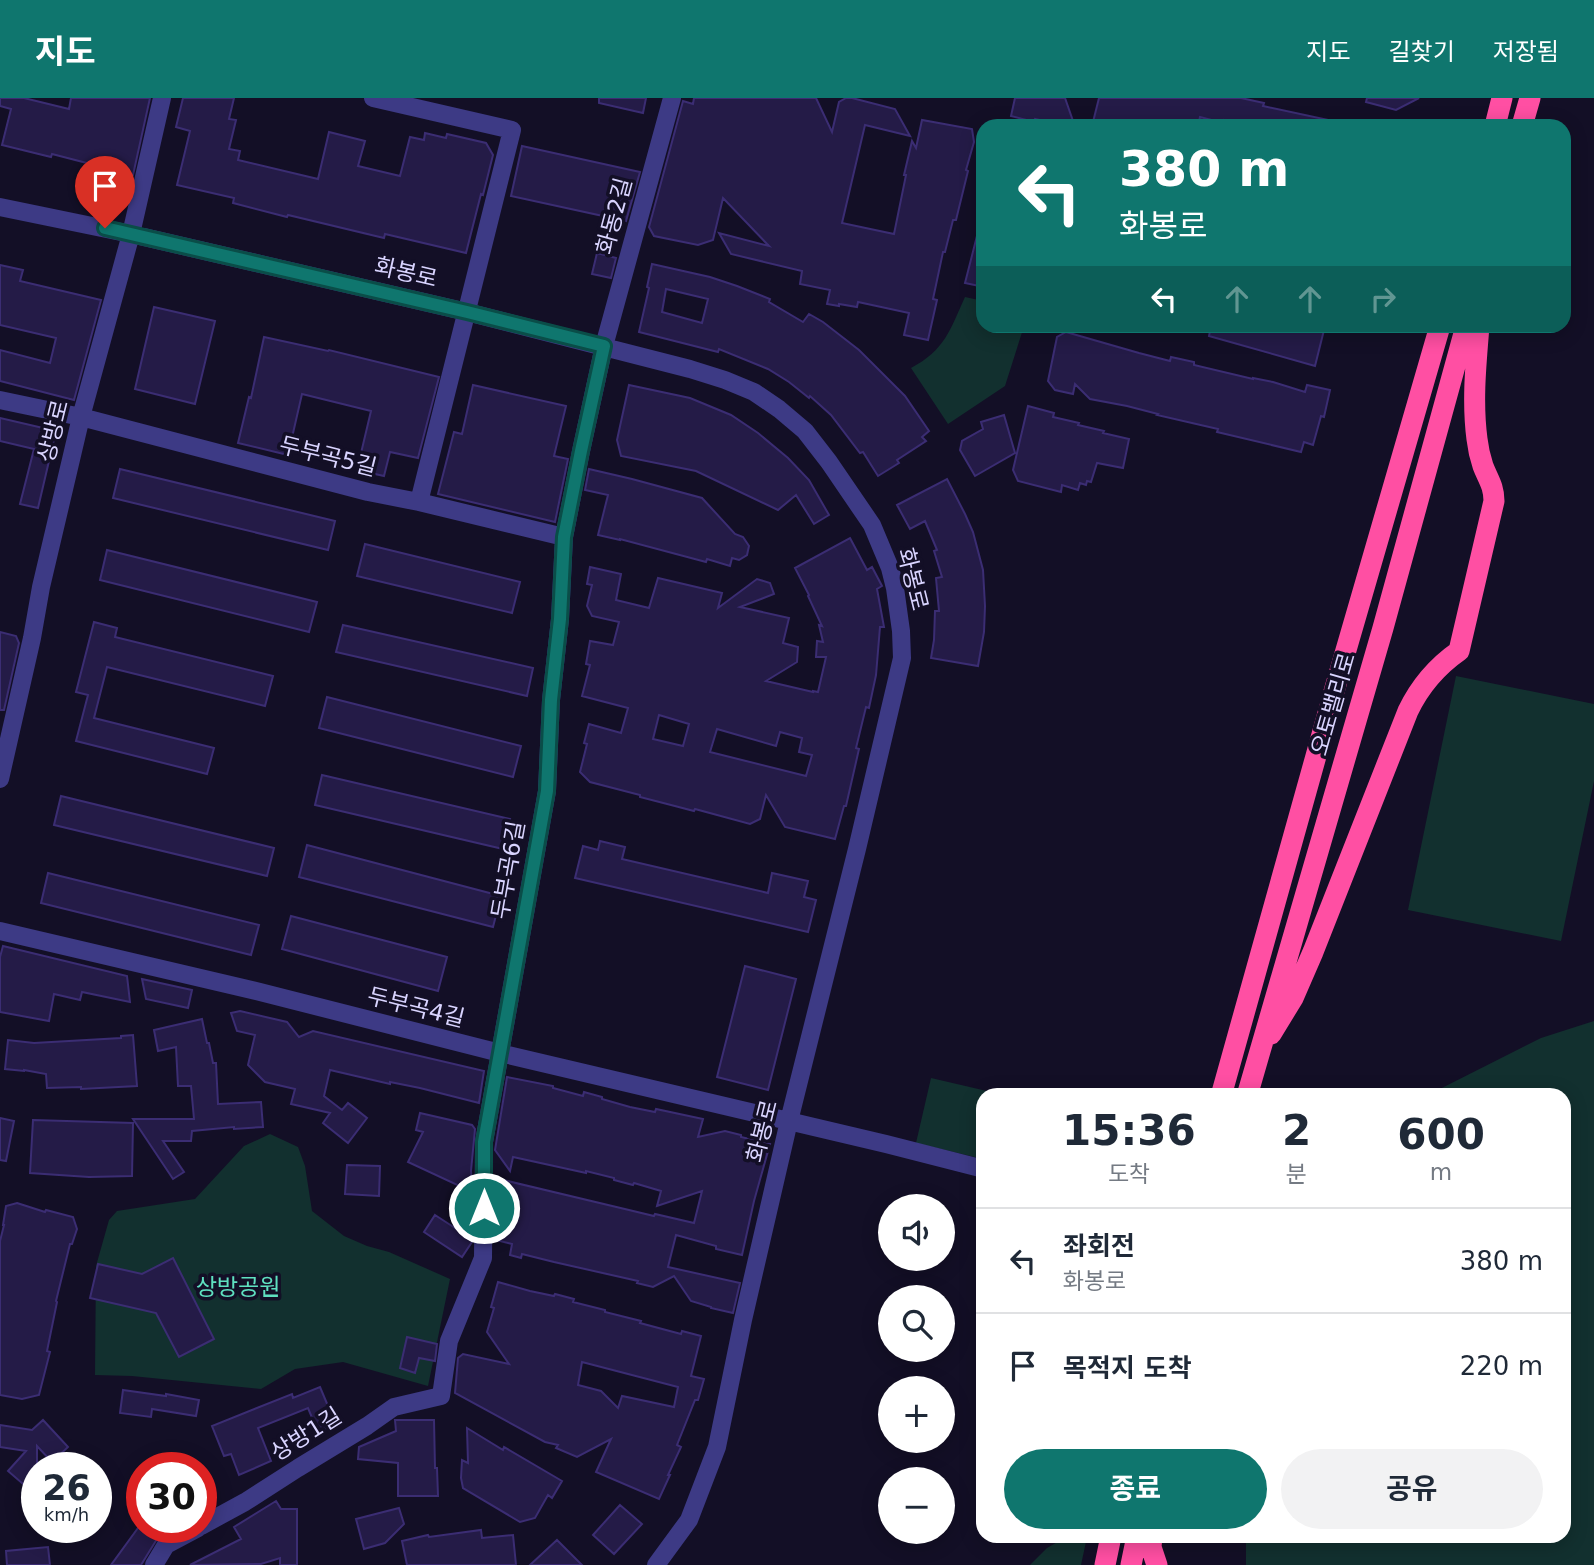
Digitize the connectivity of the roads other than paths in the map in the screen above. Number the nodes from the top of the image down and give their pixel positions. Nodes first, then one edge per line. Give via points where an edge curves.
1 (162, 98) edge
2 (373, 98) edge
3 (672, 98) edge
4 (1502, 98) edge
5 (1530, 98) edge
6 (1497, 119) edge
7 (1524, 119) edge
8 (0, 207) edge
9 (131, 234) junction
10 (467, 312) junction
11 (1438, 333) edge
12 (1464, 333) edge
13 (1478, 333) edge
14 (604, 346) junction
15 (0, 400) edge
16 (81, 417) junction
17 (419, 502) junction
18 (564, 537) junction
19 (0, 779) edge
20 (0, 931) edge
21 (500, 1053) junction
22 (1256, 1059) junction
23 (1223, 1088) edge
24 (1249, 1088) edge
25 (789, 1121) junction
26 (976, 1167) edge
27 (441, 1396) joint
28 (217, 1517) edge
29 (170, 1543) edge
30 (1110, 1543) edge
31 (1136, 1543) edge
32 (1151, 1543) edge
33 (154, 1565) edge
34 (656, 1565) edge
35 (1105, 1565) edge
36 (1131, 1565) edge
37 (1157, 1565) edge

1 - 9 street, 상방로
2 - 10 street via 512,130
3 - 14 street, 화동2길
4 - 6 highway
5 - 7 highway
8 - 9 street, 화봉로
9 - 10 street, 화봉로
9 - 16 street, 상방로
10 - 14 street, 화봉로
10 - 17 street
11 - 23 highway, 오토밸리로
12 - 22 highway, 오토밸리로
13 - 22 highway via 1477,441 1494,501 1459,651 1416,693 1298,987
14 - 18 street, 두부곡6길
14 - 25 street, 화봉로 via 725,380 779,409 805,431 872,525 895,588 902,658
15 - 16 street, 두부곡5길
16 - 17 street, 두부곡5길
16 - 19 street, 상방로
17 - 18 street, 두부곡5길
18 - 21 street, 두부곡6길 via 547,791
20 - 21 street, 두부곡4길
21 - 25 street, 두부곡4길
21 - 27 street, 두부곡6길 via 484,1142 483,1258 449,1341
22 - 24 highway, 오토밸리로
25 - 26 street, 두부곡4길
25 - 34 street, 화봉로 via 717,1447 689,1520
27 - 28 street, 상방1길 via 394,1407
29 - 33 street, 상방1길
30 - 35 highway
31 - 36 highway
32 - 37 highway

